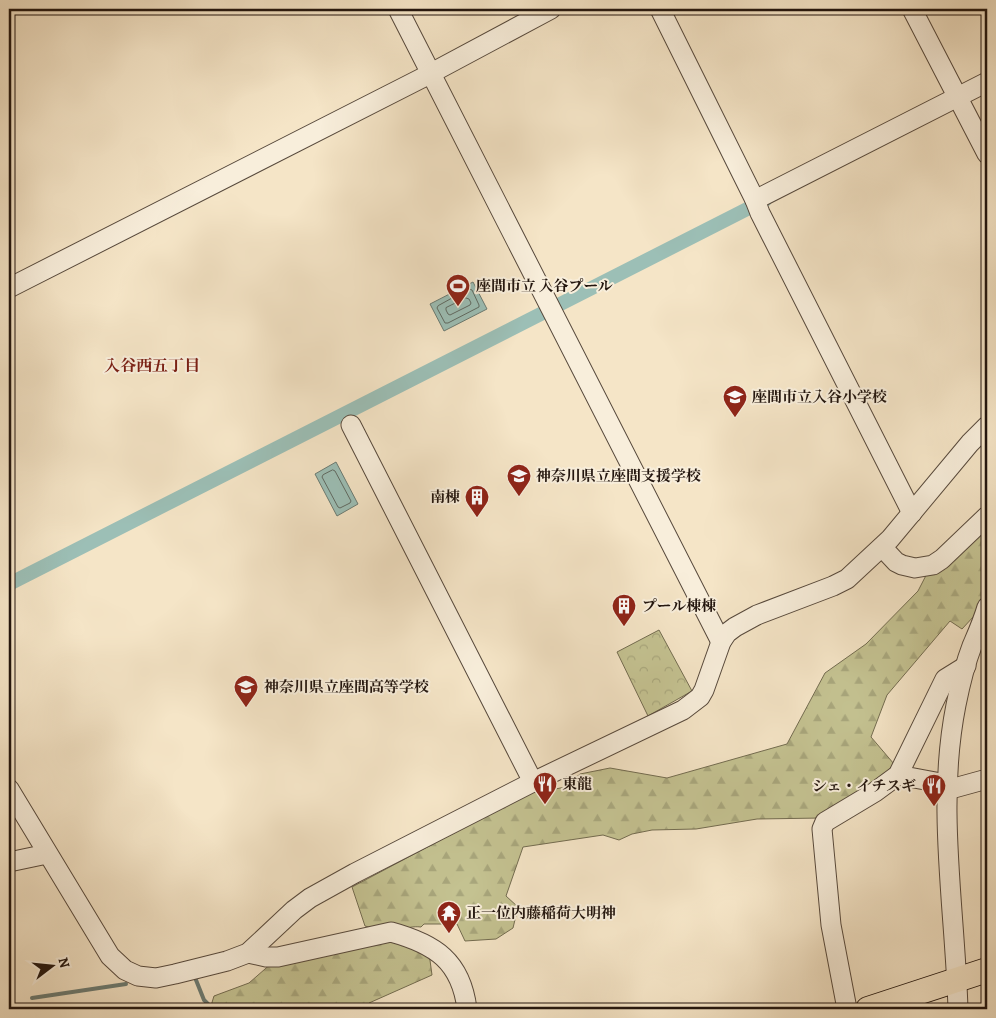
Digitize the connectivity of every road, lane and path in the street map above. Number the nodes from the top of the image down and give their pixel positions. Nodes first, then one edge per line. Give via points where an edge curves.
1 (398, 9) edge
2 (551, 9) edge
3 (660, 9) edge
4 (912, 9) edge
5 (431, 73) junction
6 (987, 82) edge
7 (961, 103) junction
8 (987, 154) edge
9 (757, 205) junction
10 (9, 288) edge
11 (351, 425) dead end
12 (987, 426) edge
13 (912, 513) junction
14 (987, 516) edge
15 (882, 547) junction
16 (987, 607) edge
17 (721, 642) junction
18 (966, 666) junction
19 (898, 776) junction
20 (987, 779) edge
21 (533, 782) junction
22 (9, 789) edge
23 (947, 790) junction
24 (48, 854) junction
25 (9, 862) edge
26 (248, 952) junction
27 (987, 970) edge
28 (958, 979) junction
29 (467, 1009) edge
30 (847, 1009) edge
31 (868, 1009) edge
32 (958, 1009) edge

1 - 5 street
2 - 5 street
3 - 9 street
4 - 7 street
5 - 10 street
5 - 17 street
6 - 7 street
7 - 8 street
7 - 9 street
9 - 13 street
11 - 21 street
12 - 13 street
13 - 15 street
14 - 15 street via 933,565 914,568 902,565
15 - 17 street via 847,579 746,620 727,633
16 - 18 street
17 - 21 street via 704,690 683,710
18 - 19 street via 945,679
18 - 23 street via 956,706
19 - 23 street via 940,783
19 - 30 street via 824,822 822,829 831,925
20 - 23 street
21 - 26 street via 310,898
22 - 24 street
23 - 28 street via 948,851
24 - 25 street
24 - 26 street via 110,956 133,982 228,962
26 - 29 street via 278,957 391,932 434,949 448,961 459,980
27 - 28 main road
28 - 31 main road
28 - 32 street

